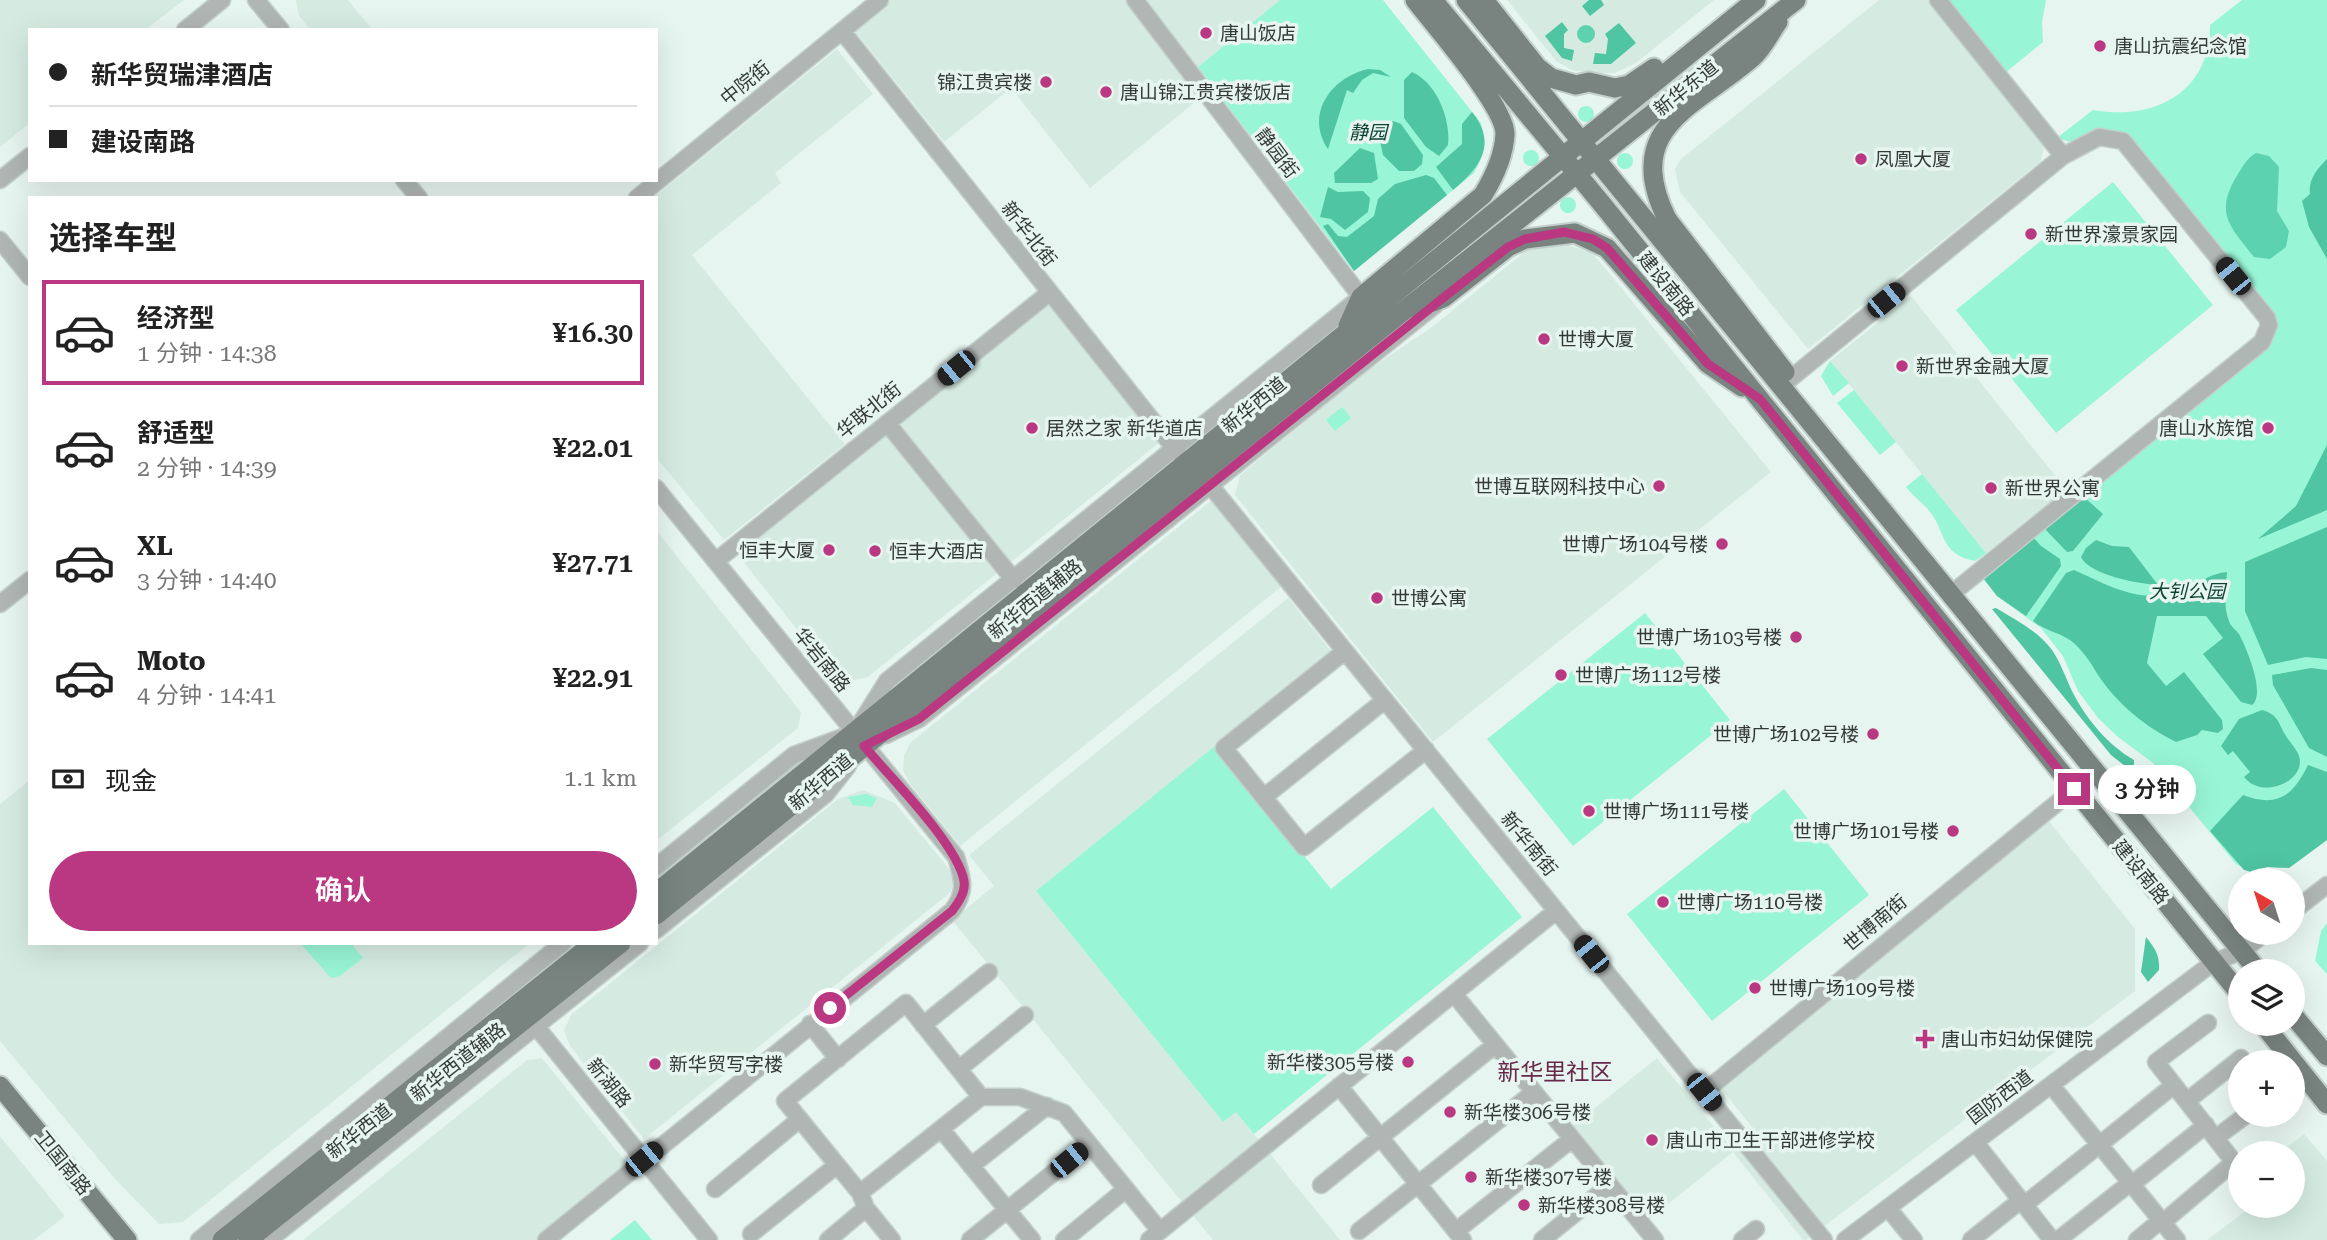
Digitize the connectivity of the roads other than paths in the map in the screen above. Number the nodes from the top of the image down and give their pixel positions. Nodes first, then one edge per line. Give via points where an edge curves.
1 (222, 0) edge
2 (256, 0) edge
3 (880, 0) edge
4 (1135, 0) edge
5 (1415, 0) edge
6 (1433, 0) edge
7 (1466, 0) edge
8 (1484, 0) edge
9 (1938, 0) edge
10 (1793, 3) edge
11 (1749, 6) edge
12 (187, 28) edge
13 (279, 28) edge
14 (842, 31) junction
15 (1582, 141) junction
16 (2063, 156) junction
17 (1561, 157) junction
18 (28, 158) edge
19 (1597, 159) junction
20 (1575, 175) junction
21 (0, 180) edge
22 (658, 181) edge
23 (406, 182) edge
24 (657, 182) edge
25 (417, 196) edge
26 (639, 196) edge
27 (0, 240) edge
28 (28, 275) edge
29 (1049, 293) junction
30 (1361, 297) junction
31 (1443, 298) junction
32 (1397, 316) junction
33 (1346, 330) junction
34 (1790, 379) junction
35 (1760, 399) junction
36 (1804, 414) junction
37 (887, 423) junction
38 (1180, 454) junction
39 (1206, 479) junction
40 (658, 490) edge
41 (716, 561) junction
42 (1014, 580) junction
43 (28, 582) edge
44 (1950, 595) junction
45 (0, 604) edge
46 (1345, 651) junction
47 (1385, 700) junction
48 (859, 739) junction
49 (1426, 750) junction
50 (2074, 789) junction
51 (1264, 797) junction
52 (658, 865) edge
53 (2327, 886) edge
54 (658, 890) edge
55 (2305, 902) edge
56 (1556, 911) junction
57 (658, 913) edge
58 (658, 928) edge
59 (561, 945) edge
60 (591, 945) edge
61 (619, 945) edge
62 (637, 945) edge
63 (2250, 945) edge
64 (2242, 951) junction
65 (2248, 959) edge
66 (2214, 962) junction
67 (989, 972) dead end
68 (2228, 980) edge
69 (1454, 994) junction
70 (1025, 1015) dead end
71 (532, 1022) junction
72 (2208, 1023) dead end
73 (810, 1024) junction
74 (923, 1025) junction
75 (2305, 1030) edge
76 (2273, 1036) edge
77 (1495, 1045) junction
78 (2327, 1056) edge
79 (838, 1059) junction
80 (2228, 1068) edge
81 (959, 1069) junction
82 (2051, 1085) junction
83 (2174, 1085) junction
84 (0, 1086) edge
85 (1339, 1086) junction
86 (1534, 1092) junction
87 (1704, 1092) junction
88 (981, 1097) junction
89 (2187, 1101) junction
90 (2327, 1104) edge
91 (1046, 1106) junction
92 (800, 1119) junction
93 (2206, 1125) junction
94 (2231, 1127) edge
95 (941, 1129) junction
96 (1380, 1138) junction
97 (2217, 1138) junction
98 (1572, 1139) junction
99 (1975, 1142) junction
100 (1089, 1144) junction
101 (2099, 1145) junction
102 (644, 1159) junction
103 (837, 1164) junction
104 (971, 1166) junction
105 (1417, 1184) junction
106 (2130, 1184) junction
107 (1321, 1185) dead end
108 (1610, 1185) junction
109 (715, 1189) dead end
110 (1126, 1189) junction
111 (863, 1201) junction
112 (2022, 1203) junction
113 (1888, 1208) junction
114 (1007, 1210) junction
115 (2161, 1222) junction
116 (1756, 1229) dead end
117 (1359, 1231) dead end
118 (751, 1234) dead end
119 (1154, 1235) edge
120 (1460, 1236) edge
121 (1648, 1238) edge
122 (888, 1239) edge
123 (127, 1240) edge
124 (199, 1240) edge
125 (222, 1240) edge
126 (248, 1240) edge
127 (269, 1240) edge
128 (546, 1240) edge
129 (709, 1240) edge
130 (828, 1240) edge
131 (970, 1240) edge
132 (1032, 1240) edge
133 (1064, 1240) edge
134 (1542, 1240) edge
135 (1742, 1240) edge
136 (1824, 1240) edge
137 (1845, 1240) edge
138 (1914, 1240) edge
139 (1971, 1240) edge
140 (2052, 1240) edge
141 (2137, 1240) edge
142 (2177, 1240) edge

1 - 12 street
2 - 13 street
3 - 14 street, 中院街
4 - 30 street, 静园街
5 - 30 main road via 1494,104 1505,134 1496,174 1483,195
6 - 17 main road, 建设南路
7 - 15 main road, 建设南路
8 - 11 main road via 1551,78 1615,88 1642,77 1708,26
9 - 16 street
10 - 19 main road, 新华东道
10 - 34 main road via 1756,55 1671,119 1656,149 1652,177 1667,219
11 - 15 main road, 新华东道
14 - 22 street, 中院街
14 - 29 street, 新华北街
15 - 17 main road, 新华东道
15 - 19 main road, 建设南路
16 - 34 street
16 - 44 street via 2099,136 2123,141 2267,318 2267,335
17 - 20 main road, 建设南路
17 - 33 main road, 新华西道
18 - 21 street
19 - 20 main road, 新华东道
19 - 36 main road, 建设南路
20 - 32 main road, 新华西道
20 - 35 main road, 建设南路
23 - 25 street
24 - 26 street, 中院街
27 - 28 street
29 - 37 street, 华联北街
29 - 38 street, 新华北街
30 - 33 main road
30 - 38 street, 新华西道辅路
31 - 32 main road
31 - 35 main road via 1525,239 1564,232 1593,239 1607,248 1708,364
31 - 39 street
32 - 39 main road, 新华西道
33 - 38 main road, 新华西道
34 - 36 main road
35 - 50 main road, 建设南路
36 - 44 main road, 建设南路
37 - 41 street, 华联北街
37 - 42 street
38 - 42 street, 新华西道辅路
38 - 48 main road, 新华西道
39 - 46 street, 新华南街
39 - 48 main road, 新华西道
40 - 41 street, 华岩南路
41 - 48 street, 华岩南路
42 - 48 street, 新华西道辅路 via 887,681
43 - 45 street
44 - 64 main road, 建设南路
46 - 47 street, 新华南街
46 - 51 street via 1224,748
47 - 49 street, 新华南街
47 - 51 street
48 - 52 street via 794,755
48 - 54 main road, 新华西道
48 - 57 main road, 新华西道
48 - 58 street, 新华西道辅路 via 826,794
48 - 73 street, 华岩南路 via 956,857 965,884 952,911
49 - 51 street via 1304,847
49 - 56 street, 新华南街
50 - 66 main road, 建设南路
50 - 87 street, 世博南街
53 - 55 street
56 - 69 street
56 - 87 street, 新华南街
59 - 124 street, 新华西道辅路
60 - 125 main road, 新华西道
61 - 71 main road, 新华西道
62 - 71 street, 新华西道辅路
63 - 64 street, 国防西道
64 - 65 main road, 建设南路
64 - 66 street, 国防西道
66 - 68 main road, 建设南路
66 - 82 street, 国防西道
67 - 74 street
69 - 77 street
69 - 85 street
70 - 81 street
71 - 102 street, 新湖路
71 - 126 main road, 新华西道
71 - 127 street, 新华西道辅路
72 - 83 street via 2156,1062
73 - 79 street
73 - 102 street
74 - 79 street via 905,1003
74 - 81 street
75 - 78 main road
76 - 90 main road
77 - 86 street
77 - 96 street
79 - 92 street via 785,1101
80 - 89 street
81 - 88 street
82 - 99 street, 国防西道
82 - 101 street
83 - 89 street
83 - 101 street
84 - 123 main road, 卫国南路
85 - 96 street
85 - 119 street
86 - 98 street
86 - 105 street
87 - 136 street, 新华南街
88 - 91 street via 1020,1097
88 - 95 street
89 - 93 street
91 - 100 street via 1064,1113
91 - 104 street
92 - 103 street
92 - 109 street
93 - 97 street
93 - 106 street
94 - 97 street
95 - 104 street
95 - 111 street
96 - 105 street
96 - 107 street
97 - 115 street via 2232,1157 2232,1167
98 - 108 street
98 - 120 street
99 - 112 street
99 - 113 street, 国防西道
100 - 110 street
100 - 114 street
101 - 106 street
101 - 112 street
102 - 128 street
102 - 129 street, 新湖路
103 - 111 street
103 - 118 street
104 - 114 street
105 - 117 street
105 - 120 street
106 - 115 street
106 - 140 street
108 - 121 street
108 - 134 street
110 - 119 street
110 - 133 street
111 - 122 street
111 - 130 street
112 - 139 street
112 - 140 street
113 - 137 street, 国防西道
113 - 138 street
114 - 131 street
114 - 132 street
115 - 141 street
115 - 142 street
116 - 135 street

